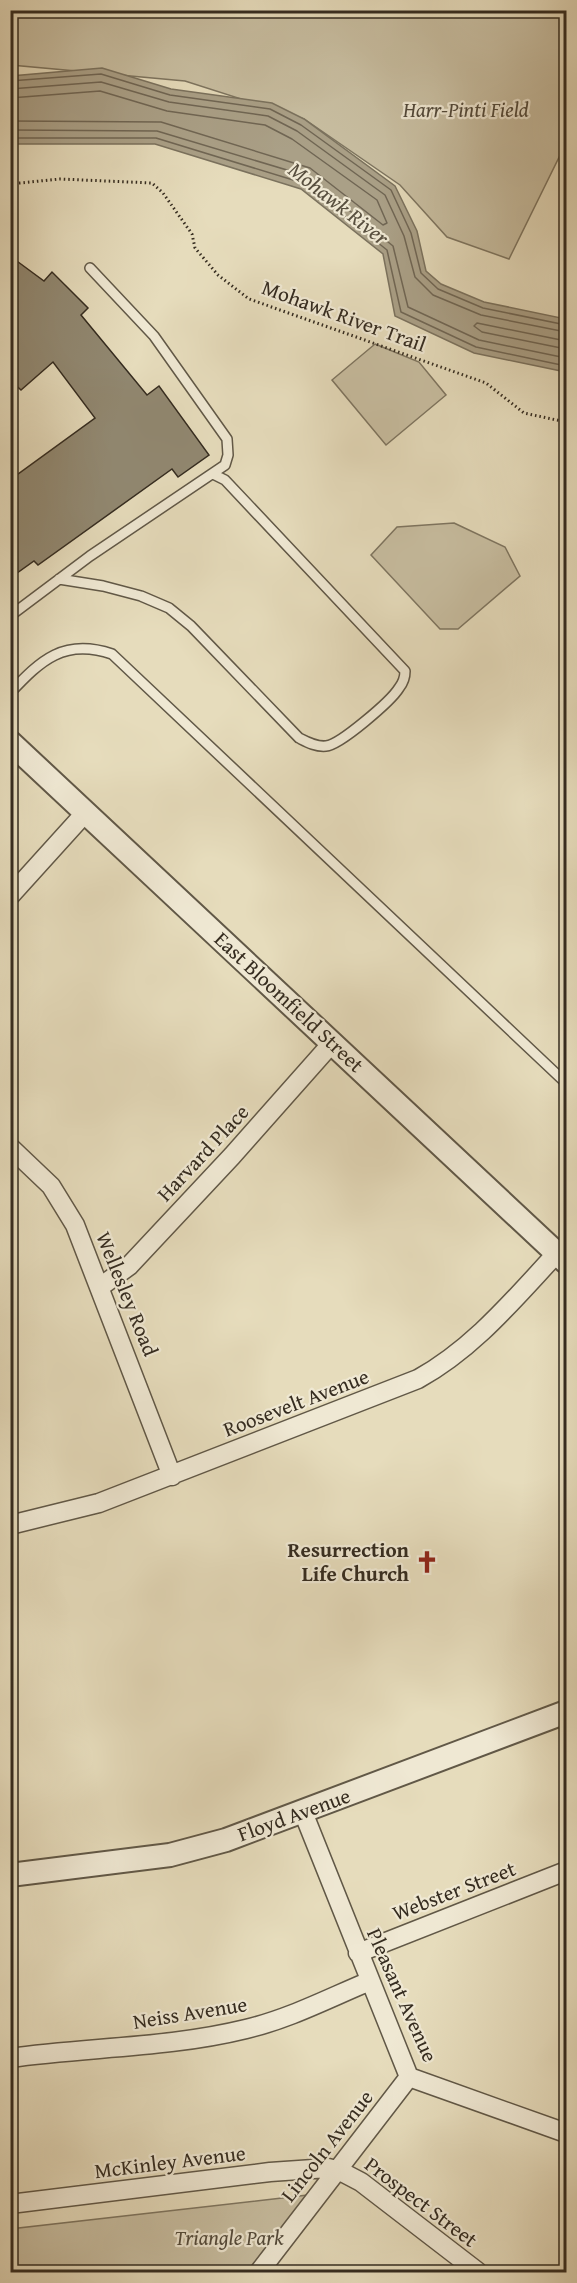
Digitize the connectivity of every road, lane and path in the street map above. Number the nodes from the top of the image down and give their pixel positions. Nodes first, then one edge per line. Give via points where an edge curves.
1 (10, 184) edge
2 (90, 268) dead end
3 (567, 422) edge
4 (213, 474) junction
5 (59, 579) junction
6 (10, 615) edge
7 (10, 693) edge
8 (10, 742) edge
9 (86, 812) junction
10 (10, 896) edge
11 (333, 1042) junction
12 (567, 1083) edge
13 (10, 1147) edge
14 (564, 1259) edge
15 (100, 1287) junction
16 (172, 1476) junction
17 (10, 1525) edge
18 (567, 1712) edge
19 (303, 1812) junction
20 (567, 1871) edge
21 (10, 1875) edge
22 (358, 1953) junction
23 (370, 1981) junction
24 (10, 2058) edge
25 (409, 2077) junction
26 (567, 2133) edge
27 (336, 2170) junction
28 (10, 2204) edge
29 (259, 2272) edge
30 (478, 2272) edge

1 - 3 path, Mohawk River Trail via 60,179 152,183 192,234 195,248 218,275 249,299 486,383 524,413
2 - 4 lane via 154,336 227,440 225,465
4 - 5 lane
4 - 5 lane via 225,480 405,671 399,690 339,742 326,746 299,738 169,608 141,596
5 - 6 lane
7 - 12 lane via 34,667 53,654 79,649 112,654
8 - 9 street, East Bloomfield Street
9 - 10 street
9 - 11 street, East Bloomfield Street
11 - 14 street, East Bloomfield Street
11 - 15 street, Harvard Place via 129,1266
13 - 15 street, Wellesley Road via 51,1186 75,1225
14 - 16 street, Roosevelt Avenue via 468,1346 418,1379
15 - 16 street, Wellesley Road
16 - 17 street, Roosevelt Avenue via 99,1503
18 - 19 street, Floyd Avenue
19 - 21 street, Floyd Avenue via 170,1855
19 - 22 street, Pleasant Avenue
20 - 22 street, Webster Street
22 - 23 street, Pleasant Avenue
23 - 24 street, Neiss Avenue via 245,2030
23 - 25 street, Pleasant Avenue
25 - 26 street, Pleasant Avenue
25 - 27 street, Lincoln Avenue
27 - 28 street, McKinley Avenue via 270,2172
27 - 29 street, Lincoln Avenue
27 - 30 street, Prospect Street via 361,2182

